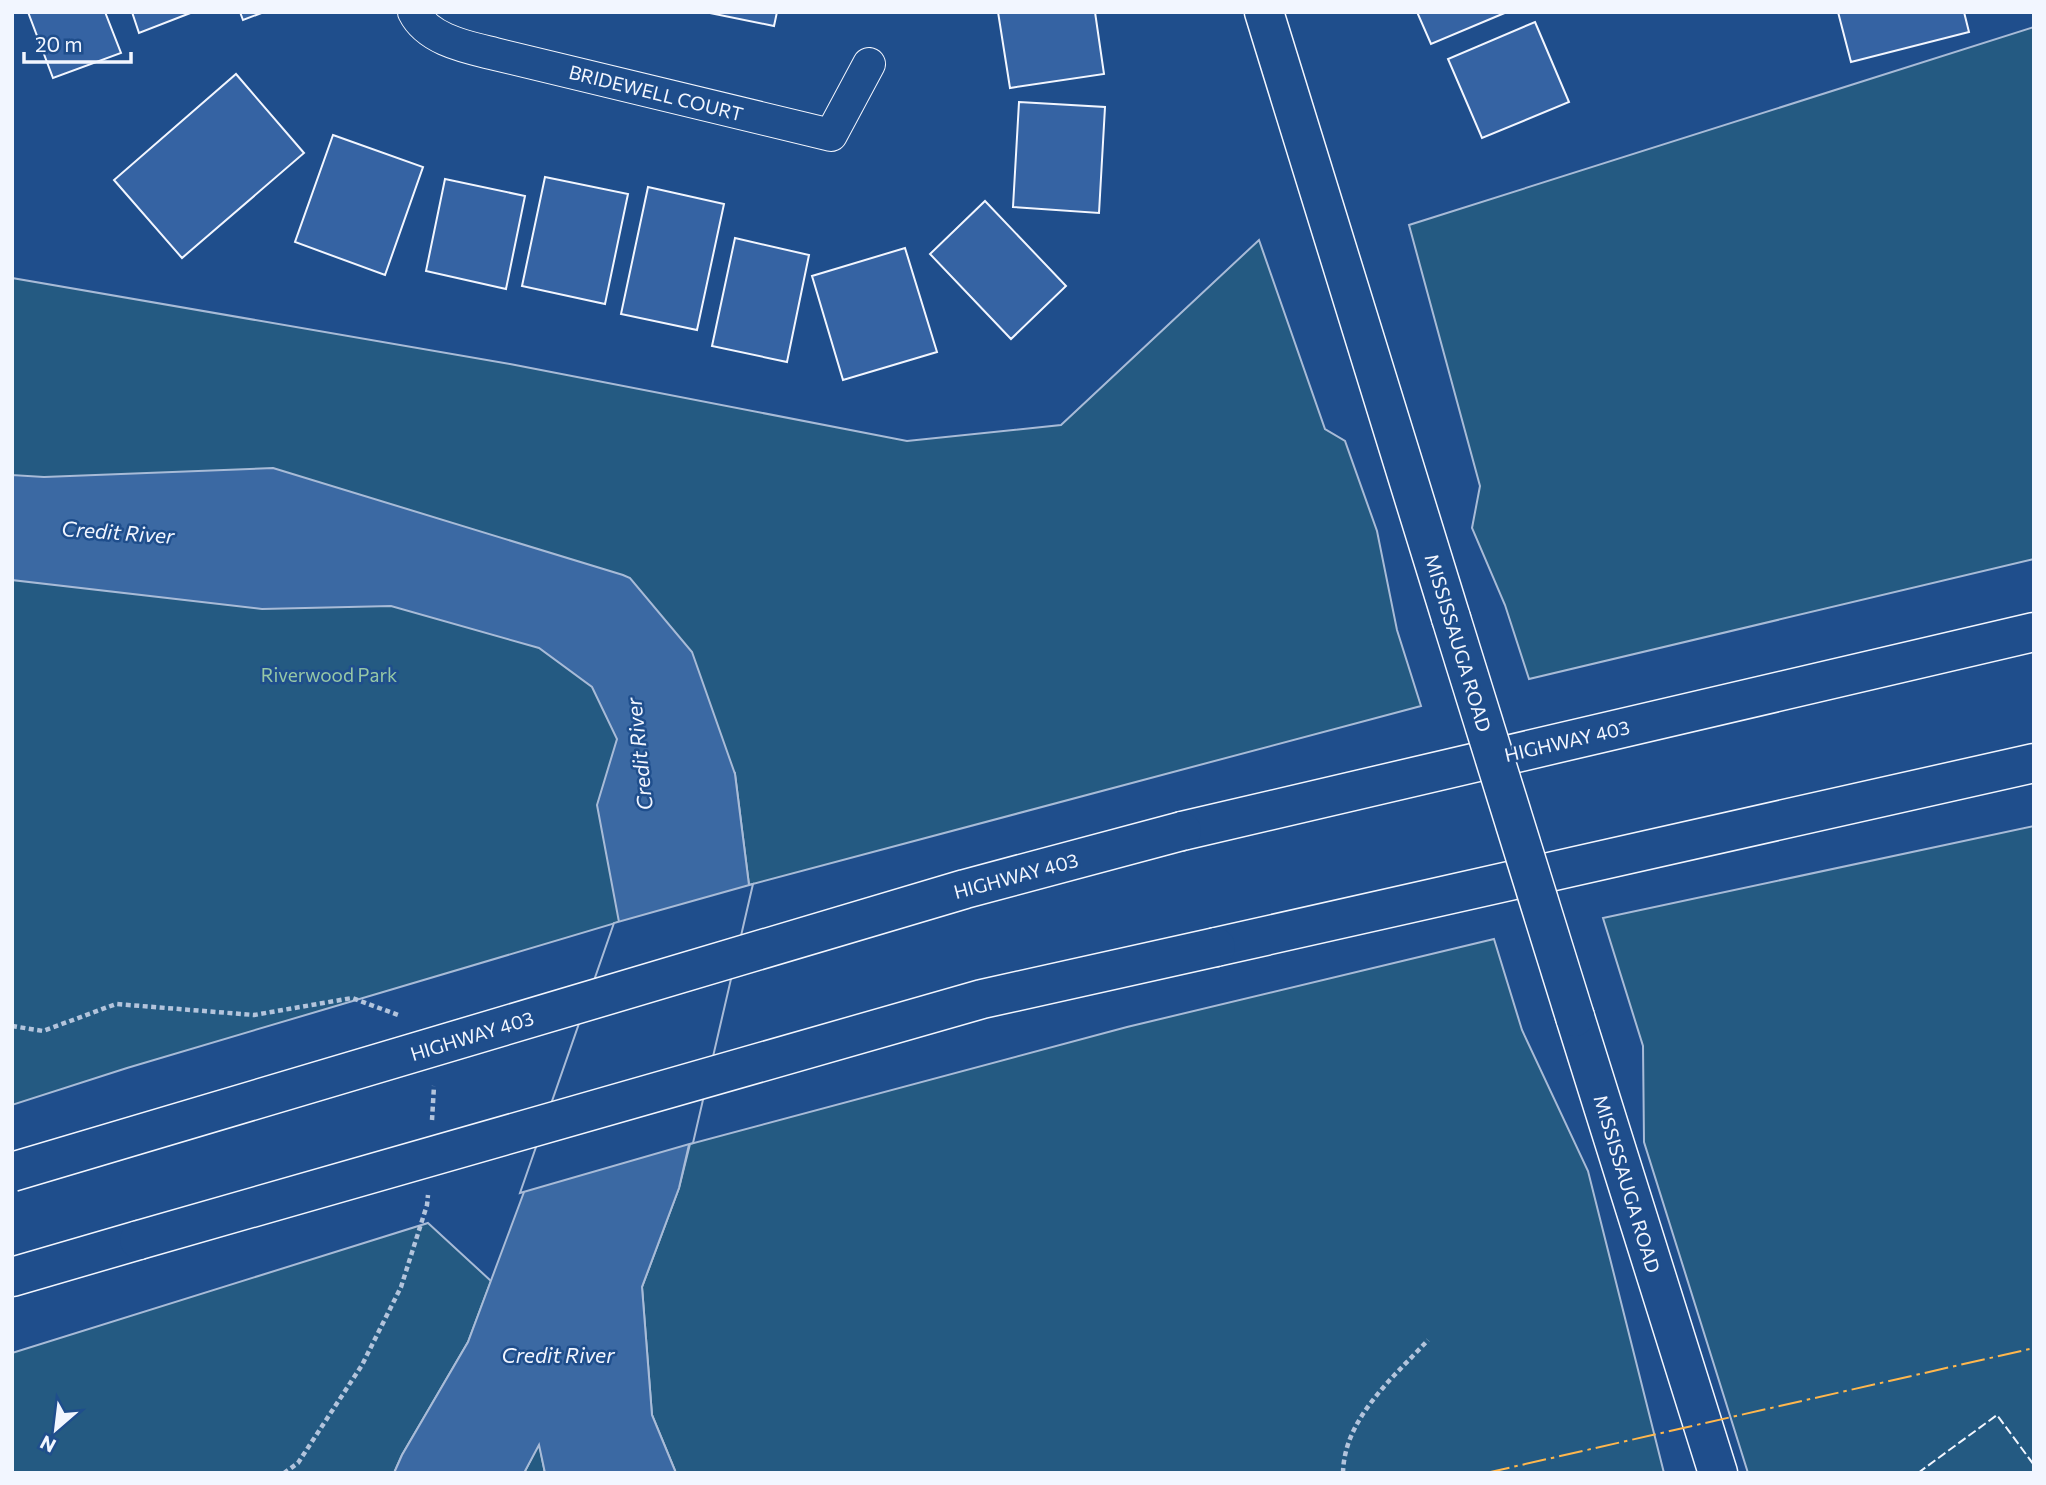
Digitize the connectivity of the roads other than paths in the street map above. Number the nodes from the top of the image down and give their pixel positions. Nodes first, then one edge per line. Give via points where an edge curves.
1 (414, 12) edge
2 (1264, 12) edge
3 (869, 64) dead end
4 (2034, 632) edge
5 (2034, 762) edge
6 (12, 1172) edge
7 (12, 1277) edge
8 (1718, 1473) edge

1 - 3 street, BRIDEWELL COURT via 420,24 453,43 831,135
2 - 8 main road, MISSISSAUGA ROAD, bridge
4 - 6 main road, HIGHWAY 403, bridge via 1182,831 951,893
5 - 7 main road, bridge via 982,999

